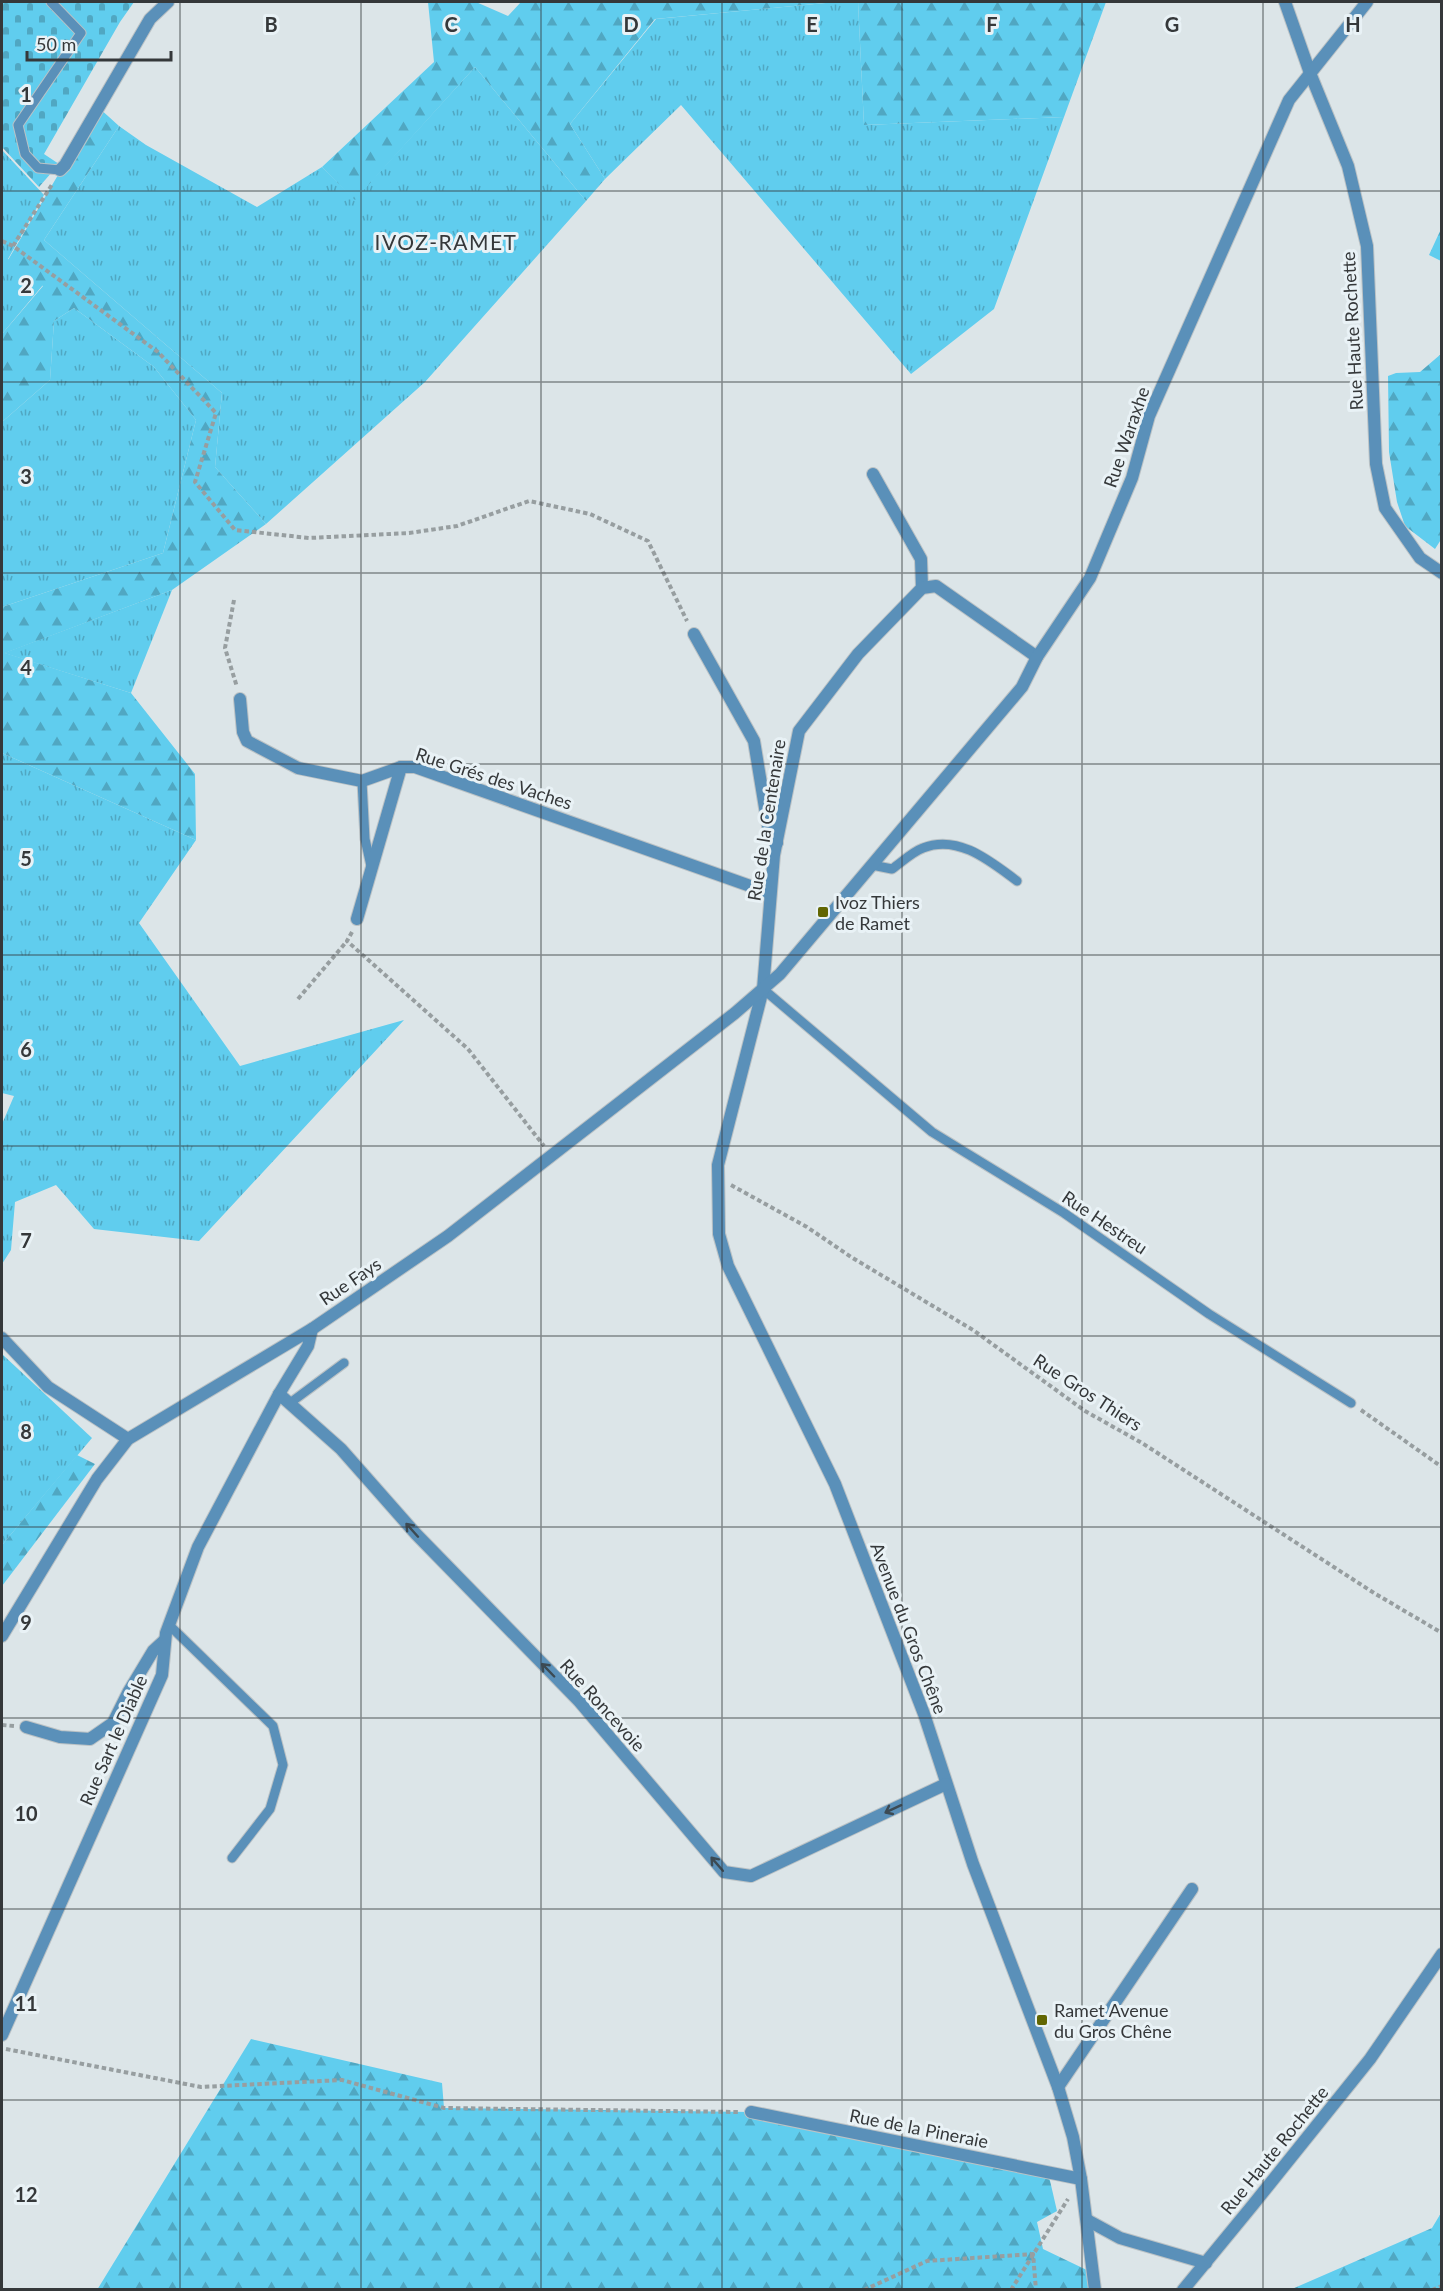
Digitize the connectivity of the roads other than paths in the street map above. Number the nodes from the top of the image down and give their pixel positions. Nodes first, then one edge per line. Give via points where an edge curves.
1 (51, 2) edge
2 (168, 2) edge
3 (1285, 2) edge
4 (1367, 2) edge
5 (1310, 73) junction
6 (60, 170) joint
7 (873, 474) dead end
8 (1442, 573) edge
9 (922, 588) junction
10 (694, 634) road end
11 (1037, 657) junction
12 (240, 699) road end
13 (401, 766) junction
14 (362, 781) junction
15 (777, 843) junction
16 (875, 861) junction
17 (371, 866) junction
18 (1017, 881) dead end
19 (770, 893) junction
20 (357, 919) road end
21 (763, 989) junction
22 (312, 1329) junction
23 (2, 1338) edge
24 (344, 1363) dead end
25 (279, 1394) junction
26 (290, 1403) junction
27 (1351, 1403) road end
28 (128, 1440) junction
29 (169, 1625) junction
30 (2, 1636) edge
31 (165, 1640) junction
32 (26, 1727) dead end
33 (946, 1784) junction
34 (232, 1858) dead end
35 (1192, 1889) dead end
36 (1442, 1954) edge
37 (2, 2036) edge
38 (1058, 2087) junction
39 (751, 2112) road end
40 (1081, 2179) junction
41 (1087, 2220) junction
42 (1206, 2263) junction
43 (1095, 2289) edge
44 (1183, 2289) edge

1 - 6 lane via 81,33 18,125 26,154 38,168
2 - 6 street via 150,19
3 - 5 street, Rue Haute Rochette
4 - 5 street, Rue Waraxhe
5 - 8 street, Rue Haute Rochette via 1348,166 1367,246 1376,464 1385,508 1420,558
5 - 11 street, Rue Waraxhe via 1289,100 1149,416 1132,478 1090,578
7 - 9 street via 921,559
9 - 11 street via 936,586
9 - 15 street, Rue de la Centenaire via 858,654 799,732
10 - 15 street via 754,741 768,826
11 - 16 street, Rue Waraxhe via 1022,687
12 - 14 street via 247,741 298,768
13 - 14 street, Rue Grés des Vaches
13 - 17 street
13 - 19 street, Rue Grés des Vaches via 415,767
14 - 17 lane via 364,839
15 - 19 street, Rue de la Centenaire
16 - 18 lane via 892,869 922,849 941,843 962,847
16 - 21 street, Rue Waraxhe
17 - 20 street
19 - 21 street, Rue de la Centenaire
21 - 22 street, Rue Fays via 448,1236
21 - 27 lane, Rue Hestreu via 932,1132 1064,1213 1209,1314
21 - 33 street, Avenue du Gros Chêne via 718,1166 719,1234 728,1266 835,1484 924,1714
22 - 25 street, Rue Sart le Diable via 308,1346
22 - 28 street, Rue Fays
23 - 28 street via 48,1388
24 - 26 lane
25 - 26 street, Rue Roncevoie
25 - 29 street, Rue Sart le Diable via 198,1547
33 -> 26 street, Rue Roncevoie via 751,1876 724,1872 579,1701 416,1534 341,1449
28 - 30 street, Rue Fays via 97,1479
29 - 31 street, Rue Sart le Diable
29 - 34 lane via 273,1726 283,1765 270,1809
31 - 32 street via 153,1651 113,1723 90,1739 60,1737
31 - 37 street, Rue Sart le Diable via 162,1675
33 - 38 street, Avenue du Gros Chêne
35 - 38 street
36 - 42 street, Rue Haute Rochette via 1370,2059
38 - 40 street, Avenue du Gros Chêne
39 - 40 street, Rue de la Pineraie
40 - 41 street, Avenue du Gros Chêne
41 - 42 street via 1120,2238
41 - 43 street, Avenue du Gros Chêne
42 - 44 street, Rue Haute Rochette

